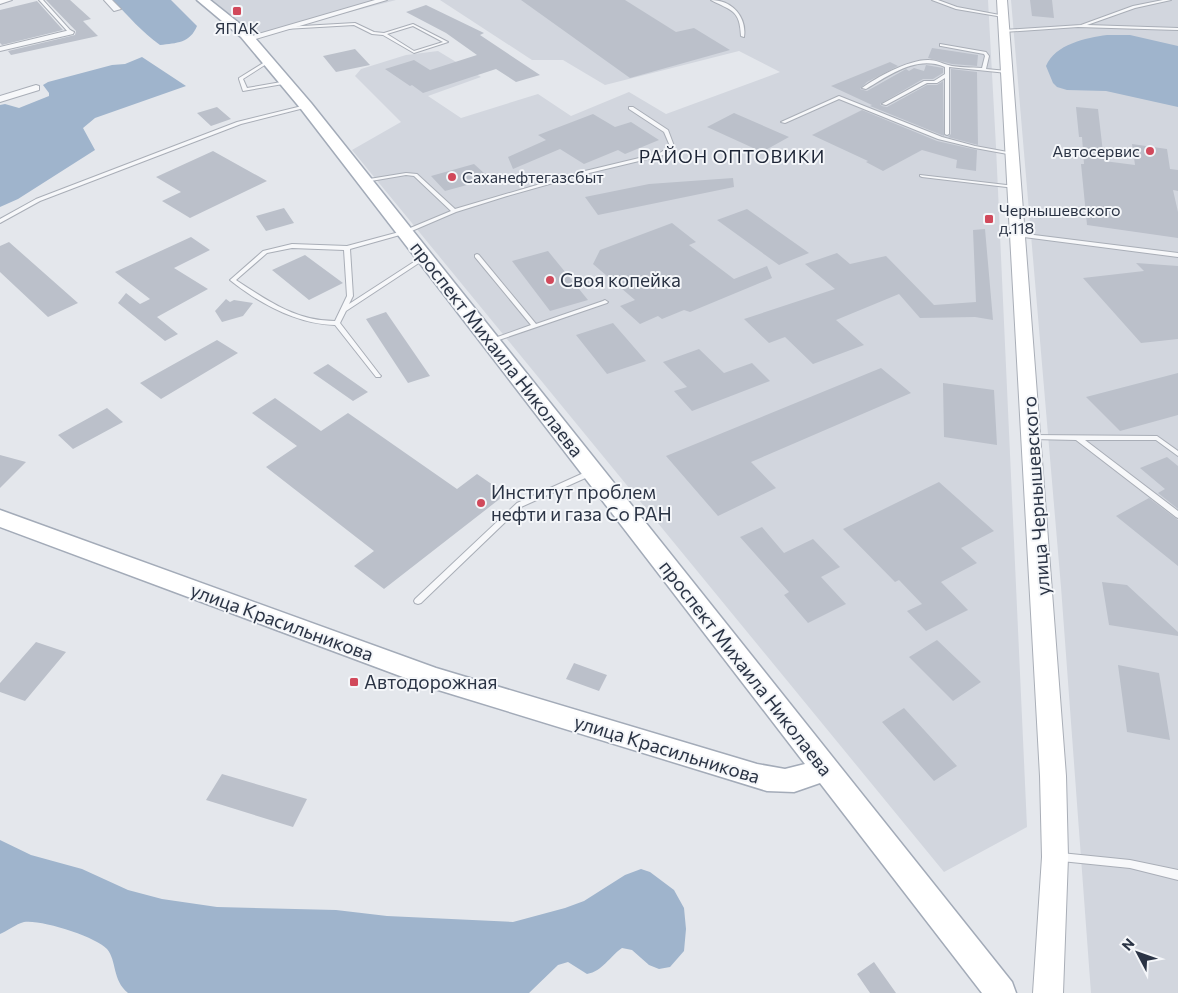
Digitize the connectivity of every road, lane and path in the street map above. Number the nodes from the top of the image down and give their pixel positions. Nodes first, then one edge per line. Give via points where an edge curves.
1 (8, 0) edge
2 (41, 0) edge
3 (108, 0) edge
4 (203, 0) edge
5 (383, 0) edge
6 (713, 0) edge
7 (934, 0) edge
8 (1169, 0) edge
9 (0, 2) edge
10 (117, 9) dead end
11 (1003, 16) edge
12 (1078, 26) junction
13 (284, 28) junction
14 (1178, 29) edge
15 (70, 32) joint
16 (384, 34) junction
17 (742, 36) dead end
18 (249, 38) junction
19 (941, 45) dead end
20 (0, 49) edge
21 (269, 61) junction
22 (947, 66) junction
23 (984, 70) junction
24 (1007, 72) junction
25 (947, 75) junction
26 (287, 82) junction
27 (36, 88) dead end
28 (864, 88) dead end
29 (0, 99) edge
30 (884, 104) dead end
31 (306, 106) junction
32 (631, 108) dead end
33 (783, 122) dead end
34 (947, 134) dead end
35 (1013, 154) junction
36 (922, 176) dead end
37 (365, 181) junction
38 (1015, 187) junction
39 (454, 211) junction
40 (0, 221) edge
41 (405, 232) junction
42 (1018, 235) junction
43 (347, 248) junction
44 (1178, 255) edge
45 (477, 256) dead end
46 (425, 257) junction
47 (605, 302) dead end
48 (342, 312) junction
49 (337, 323) junction
50 (536, 326) junction
51 (490, 341) junction
52 (378, 376) dead end
53 (1078, 437) junction
54 (1032, 438) junction
55 (1178, 454) edge
56 (593, 472) junction
57 (1178, 515) edge
58 (0, 518) edge
59 (418, 601) dead end
60 (824, 768) junction
61 (1055, 856) junction
62 (1178, 876) edge
63 (1001, 993) edge
64 (1048, 993) edge

1 - 9 street
2 - 15 lane
3 - 10 street
4 - 18 main road, проспект Михаила Николаева
5 - 13 street
6 - 17 lane via 736,10 743,21
7 - 11 lane via 956,8
8 - 12 lane via 1134,7
11 - 12 lane
11 - 24 main road, улица Чернышевского
12 - 14 lane
13 - 16 lane via 355,24 373,33
13 - 18 street
15 - 20 street
16 - 16 lane via 413,25 446,42 414,52
18 - 21 main road, проспект Михаила Николаева
19 - 23 lane via 985,53
21 - 26 main road, проспект Михаила Николаева
21 - 26 lane via 241,79 245,90
22 - 23 lane
22 - 25 lane
22 - 28 lane via 931,62 912,63
23 - 24 lane
24 - 35 main road, улица Чернышевского
25 - 30 lane
25 - 34 lane
26 - 31 main road, проспект Михаила Николаева
27 - 29 street
31 - 37 main road, проспект Михаила Николаева
31 - 40 lane via 239,123 38,200
32 - 39 lane via 666,131 672,146 668,151
33 - 35 lane via 840,97 934,136
35 - 38 main road, улица Чернышевского
36 - 38 lane
37 - 39 lane via 416,175
37 - 41 main road, проспект Михаила Николаева
38 - 42 main road, улица Чернышевского
39 - 41 lane
41 - 43 lane
41 - 46 main road, проспект Михаила Николаева
42 - 44 lane
42 - 54 main road, улица Чернышевского
43 - 48 lane via 351,285 350,296
43 - 49 lane via 292,246 265,252 234,280 276,309 322,324
45 - 50 lane
46 - 48 lane
46 - 51 main road, проспект Михаила Николаева
47 - 50 lane
48 - 49 lane
49 - 52 lane
50 - 51 lane
51 - 56 main road, проспект Михаила Николаева
53 - 54 lane
53 - 55 lane via 1157,438
53 - 57 lane
54 - 61 main road, улица Чернышевского
56 - 59 lane via 519,505
56 - 60 main road, проспект Михаила Николаева
58 - 60 main road, улица Красильникова via 435,678 745,774 789,782 806,778
60 - 63 main road, проспект Михаила Николаева
61 - 62 lane via 1130,864
61 - 64 main road, улица Чернышевского

